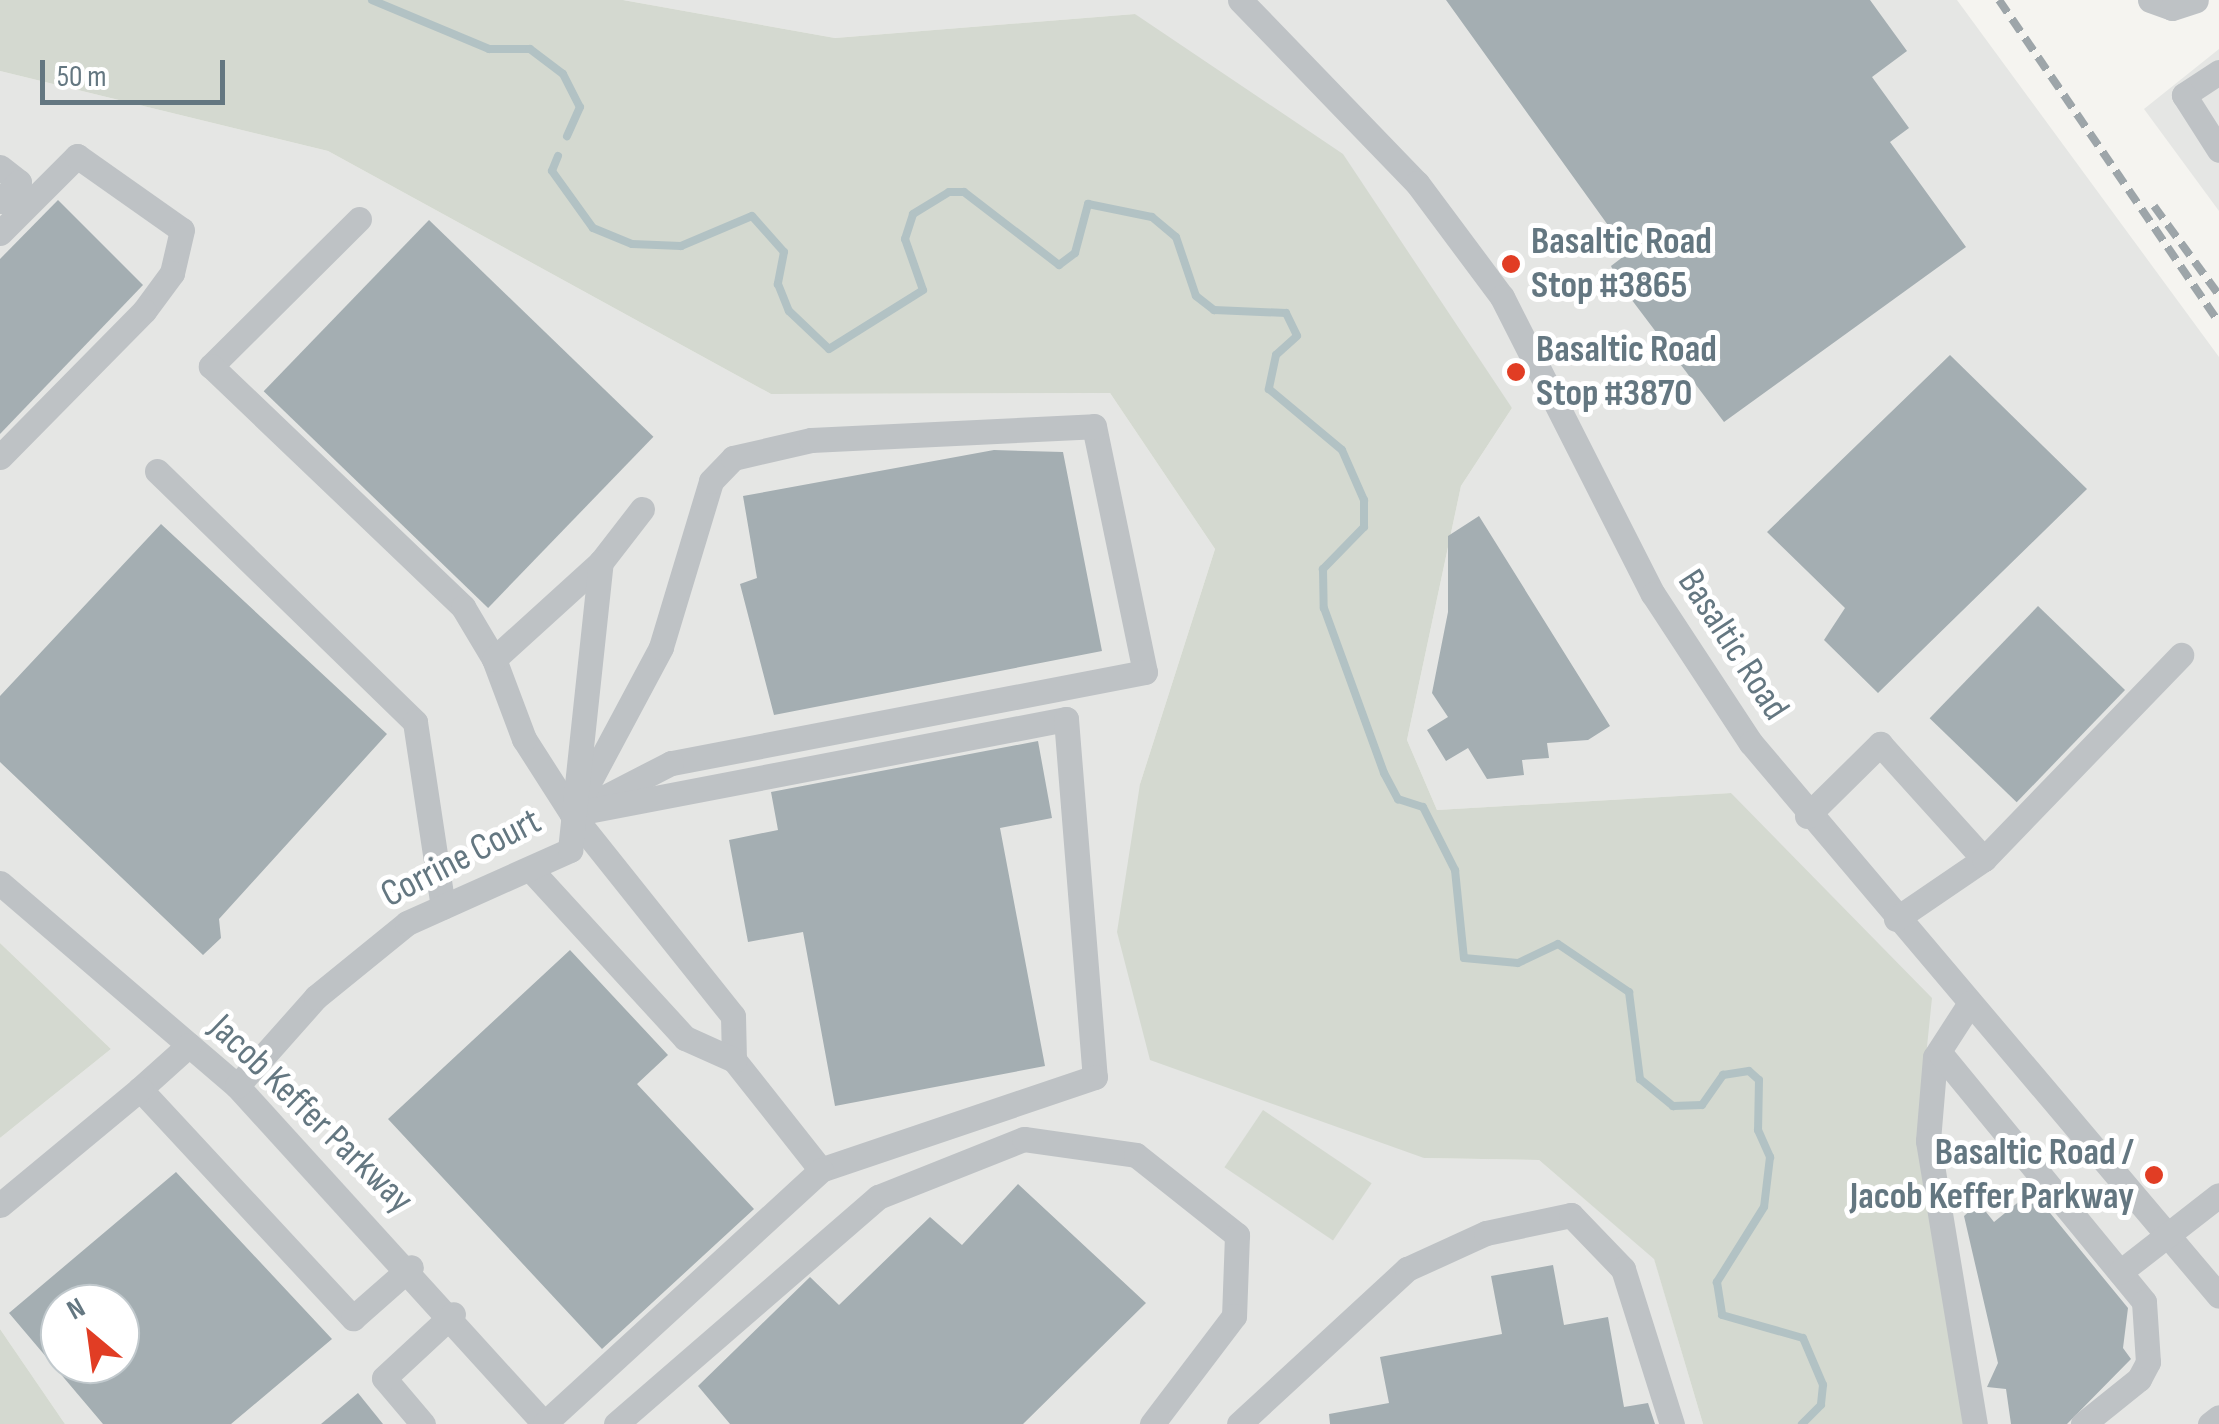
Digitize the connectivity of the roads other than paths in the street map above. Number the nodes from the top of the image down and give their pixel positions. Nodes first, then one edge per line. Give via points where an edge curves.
1 (1240, 0) edge
2 (2150, 0) edge
3 (2196, 0) edge
4 (2219, 72) edge
5 (2219, 150) edge
6 (0, 167) edge
7 (0, 201) edge
8 (359, 219) dead end
9 (0, 233) edge
10 (0, 457) edge
11 (156, 471) dead end
12 (642, 508) dead end
13 (601, 562) junction
14 (2182, 654) dead end
15 (494, 660) junction
16 (572, 814) junction
17 (1807, 816) junction
18 (1984, 858) junction
19 (531, 870) junction
20 (0, 883) edge
21 (442, 907) junction
22 (1896, 919) junction
23 (1970, 1003) junction
24 (189, 1046) junction
25 (1939, 1052) junction
26 (734, 1060) junction
27 (236, 1086) junction
28 (140, 1089) junction
29 (822, 1170) junction
30 (2219, 1195) edge
31 (0, 1205) edge
32 (2168, 1234) junction
33 (412, 1268) junction
34 (2120, 1272) junction
35 (2219, 1296) edge
36 (453, 1314) junction
37 (645, 1415) edge
38 (2219, 1417) edge
39 (424, 1424) edge
40 (545, 1424) edge
41 (616, 1424) edge
42 (1152, 1424) edge
43 (1239, 1424) edge
44 (1672, 1424) edge
45 (1975, 1424) edge
46 (2083, 1424) edge
47 (2210, 1424) edge

1 - 17 street, Basaltic Road via 1417,183 1502,297 1653,594
2 - 3 street via 2172,8
4 - 5 street via 2184,95
6 - 7 street via 19,182
8 - 15 street via 211,366 463,607
9 - 10 street via 77,156 182,230 172,272 144,311
11 - 21 street via 415,722
12 - 13 street
13 - 15 street
13 - 16 street
14 - 18 street
15 - 16 street via 524,739
16 - 16 street via 670,763 1145,672 1094,426 811,440 733,458 711,481 661,647
16 - 19 street, Corrine Court via 570,850
16 - 26 street via 732,1016
16 - 29 street via 1066,719 1096,1077
17 - 18 street via 1880,744
17 - 22 street, Basaltic Road
18 - 22 street
19 - 21 street, Corrine Court
19 - 26 street via 685,1038
20 - 24 street, Jacob Keffer Parkway
21 - 27 street, Corrine Court via 316,998
22 - 23 street, Basaltic Road
23 - 25 street
23 - 32 street, Basaltic Road
24 - 27 street, Jacob Keffer Parkway
24 - 28 street
25 - 34 street
25 - 45 street via 1928,1140
26 - 29 street
27 - 33 street, Jacob Keffer Parkway
28 - 31 street
28 - 33 street via 354,1318
29 - 40 street
30 - 32 street
32 - 34 street
32 - 35 street, Basaltic Road
33 - 36 street, Jacob Keffer Parkway
34 - 46 street via 2144,1302 2148,1362
36 - 39 street via 384,1378
36 - 40 street, Jacob Keffer Parkway
37 - 41 street
37 - 42 street via 878,1197 1024,1139 1136,1155 1237,1235 1234,1316
38 - 47 street
43 - 44 street via 1406,1268 1486,1233 1571,1215 1624,1269

